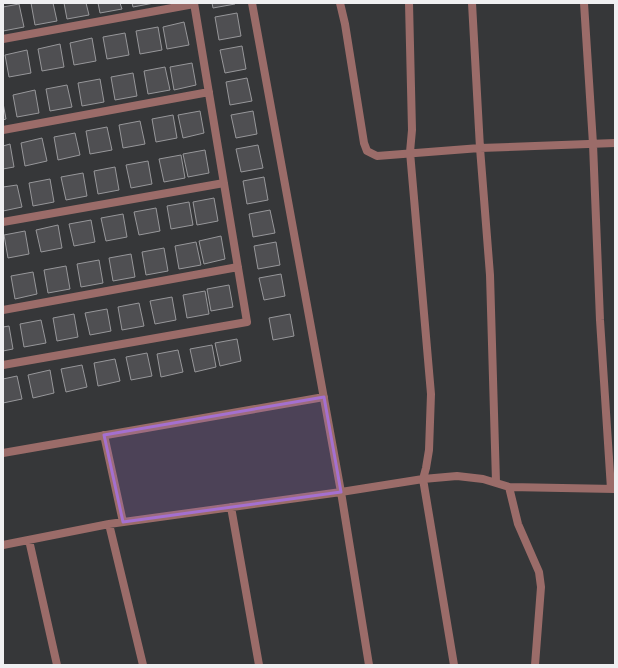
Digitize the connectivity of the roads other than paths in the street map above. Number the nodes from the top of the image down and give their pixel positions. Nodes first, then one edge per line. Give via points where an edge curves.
1 (194, 3) edge
2 (252, 3) edge
3 (340, 3) edge
4 (409, 3) edge
5 (472, 3) edge
6 (584, 3) edge
7 (3, 39) edge
8 (209, 92) junction
9 (3, 130) edge
10 (615, 143) edge
11 (593, 144) junction
12 (480, 148) junction
13 (410, 152) junction
14 (224, 183) junction
15 (3, 222) edge
16 (238, 267) junction
17 (3, 310) edge
18 (3, 366) edge
19 (324, 397) junction
20 (104, 435) junction
21 (3, 453) edge
22 (423, 479) junction
23 (496, 482) junction
24 (509, 487) junction
25 (613, 489) edge
26 (341, 492) junction
27 (231, 507) junction
28 (123, 522) junction
29 (109, 524) junction
30 (29, 540) junction
31 (3, 544) edge
32 (57, 665) edge
33 (143, 665) edge
34 (259, 665) edge
35 (369, 665) edge
36 (454, 665) edge
37 (535, 665) edge

1 - 7 street
1 - 8 street
2 - 19 street
3 - 13 street via 367,152 377,156
4 - 13 street via 412,130
5 - 12 street
6 - 11 street
8 - 9 street
8 - 14 street
10 - 11 street
11 - 12 street
11 - 25 street via 600,320
12 - 13 street
12 - 23 street via 490,275
13 - 22 street via 430,394 429,450
14 - 15 street
14 - 16 street
16 - 17 street
16 - 18 street via 247,322
19 - 20 street
19 - 26 street
20 - 21 street
20 - 28 street
22 - 23 street via 457,476
22 - 26 street
22 - 36 street
23 - 24 street
24 - 25 street
24 - 37 street via 518,524 539,572 541,587
26 - 27 street
26 - 35 street
27 - 28 street
27 - 34 street
28 - 29 street
29 - 30 street
29 - 33 street
30 - 31 street
30 - 32 street

